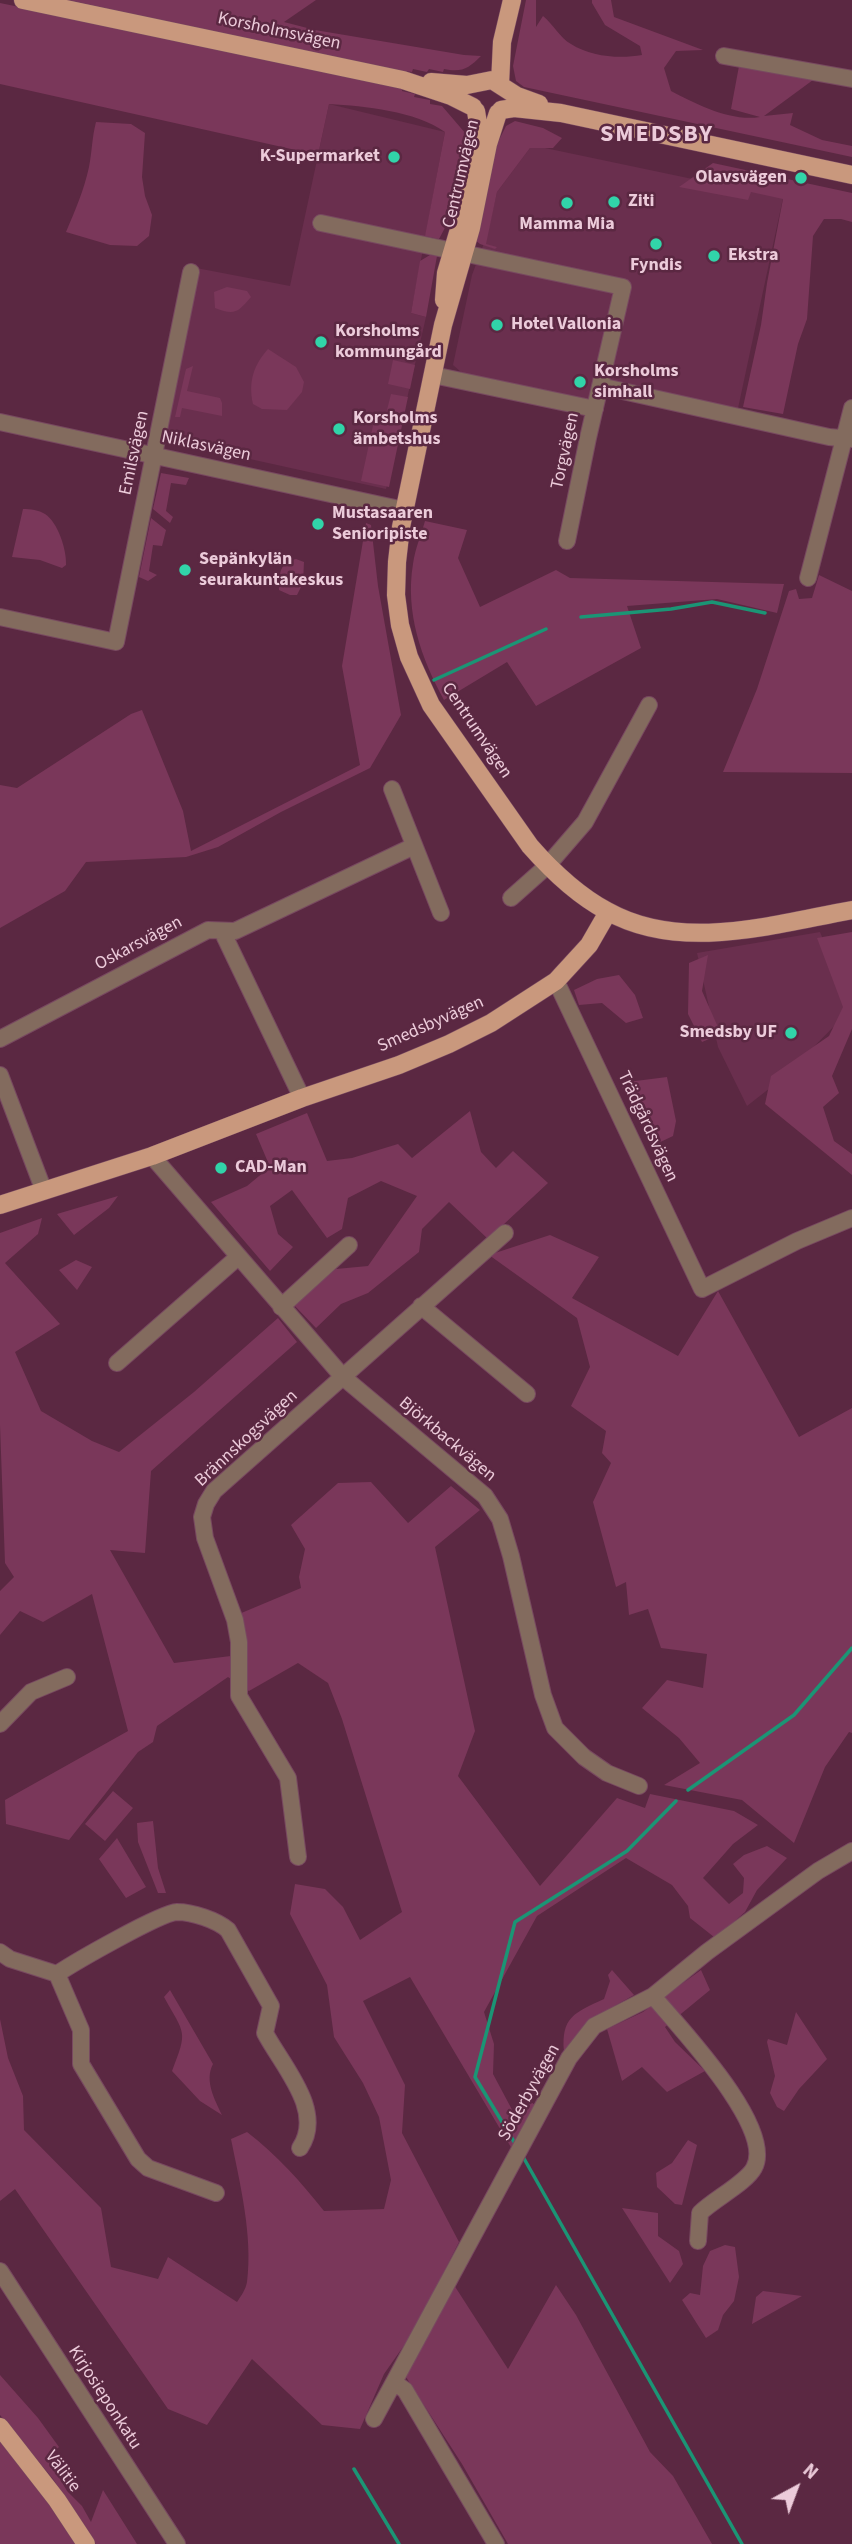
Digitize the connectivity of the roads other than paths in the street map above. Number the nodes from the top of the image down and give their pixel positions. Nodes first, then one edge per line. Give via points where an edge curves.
1 (23, 0) edge
2 (512, 0) edge
3 (724, 57) dead end
4 (852, 79) edge
5 (403, 80) junction
6 (491, 83) junction
7 (474, 109) junction
8 (499, 111) junction
9 (561, 113) junction
10 (852, 175) edge
11 (321, 223) dead end
12 (453, 250) junction
13 (191, 272) dead end
14 (433, 375) junction
15 (600, 386) junction
16 (852, 408) edge
17 (595, 409) junction
18 (0, 422) edge
19 (849, 439) edge
20 (154, 455) junction
21 (404, 510) junction
22 (567, 541) dead end
23 (808, 578) dead end
24 (0, 617) edge
25 (649, 705) dead end
26 (392, 789) dead end
27 (414, 846) junction
28 (547, 866) junction
29 (511, 898) dead end
30 (852, 910) edge
31 (608, 912) junction
32 (441, 913) dead end
33 (222, 931) junction
34 (556, 981) junction
35 (0, 1039) edge
36 (0, 1075) edge
37 (302, 1098) junction
38 (152, 1156) junction
39 (44, 1191) junction
40 (0, 1205) edge
41 (852, 1218) edge
42 (505, 1233) dead end
43 (349, 1245) dead end
44 (238, 1256) junction
45 (421, 1306) junction
46 (281, 1307) junction
47 (117, 1363) dead end
48 (343, 1377) junction
49 (527, 1394) dead end
50 (67, 1677) dead end
51 (0, 1724) edge
52 (639, 1786) dead end
53 (852, 1851) edge
54 (298, 1857) dead end
55 (0, 1952) edge
56 (57, 1974) junction
57 (653, 1996) junction
58 (300, 2148) dead end
59 (216, 2193) dead end
60 (698, 2241) dead end
61 (0, 2271) edge
62 (395, 2383) junction
63 (374, 2419) dead end
64 (0, 2427) edge
65 (86, 2544) edge
66 (177, 2544) edge
67 (496, 2544) edge

1 - 5 main road, Korsholmsvägen
2 - 6 main road
3 - 4 street
5 - 6 main road, Korsholmsvägen
5 - 7 main road, Korsholmsvägen
6 - 7 main road via 470,93
6 - 8 main road via 506,101
6 - 9 main road, Korsholmsvägen
7 - 8 main road via 489,116
7 - 12 main road, Centrumvägen via 479,130
8 - 9 main road, Korsholmsvägen
8 - 12 main road, Centrumvägen
9 - 10 main road, Korsholmsvägen
11 - 12 street
12 - 14 main road, Centrumvägen
12 - 15 street, Torgvägen via 623,287
13 - 20 street, Emilsvägen
14 - 17 street
14 - 21 main road, Centrumvägen
15 - 17 street, Torgvägen
15 - 19 street
16 - 19 street
17 - 22 street, Torgvägen
18 - 20 street, Niklasvägen
19 - 23 street
20 - 21 street, Niklasvägen
20 - 24 street, Emilsvägen via 116,642
21 - 28 main road, Centrumvägen via 396,595 409,657 431,705
25 - 28 street via 585,822
26 - 27 street
27 - 32 street
27 - 33 street, Oskarsvägen via 235,931
28 - 29 street
28 - 31 main road, Centrumvägen
30 - 31 main road via 734,931 693,932 644,926
31 - 34 main road, Smedsbyvägen via 589,945
33 - 35 street, Oskarsvägen via 208,930
33 - 37 street
34 - 37 main road, Smedsbyvägen via 449,1044
34 - 41 street, Trädgårdsvägen via 702,1289
36 - 39 street
37 - 38 main road, Smedsbyvägen
38 - 39 main road, Smedsbyvägen
38 - 44 street, Björkbackvägen
39 - 40 main road, Smedsbyvägen
42 - 45 street, Brännskogsvägen
43 - 46 street
44 - 46 street, Björkbackvägen
44 - 47 street
45 - 48 street, Brännskogsvägen
45 - 49 street
46 - 48 street, Björkbackvägen
48 - 52 street, Björkbackvägen via 485,1496 508,1543 543,1695 555,1728 607,1773
48 - 54 street, Brännskogsvägen via 214,1491 202,1517 205,1538 235,1620 239,1696 288,1778
50 - 51 street via 31,1692
53 - 57 street, Söderbyvägen via 818,1871
55 - 56 street
56 - 58 street via 176,1912 222,1924 271,2006 265,2034 308,2110 309,2129
56 - 59 street via 81,2030 81,2064 138,2159 148,2168
57 - 60 street via 723,2078 741,2106 755,2148 757,2159 748,2176 700,2213
57 - 62 street, Söderbyvägen via 594,2026 569,2058
61 - 66 street, Kirjosieponkatu
62 - 63 street, Söderbyvägen
62 - 67 street via 405,2390
64 - 65 main road, Välitie via 51,2490

